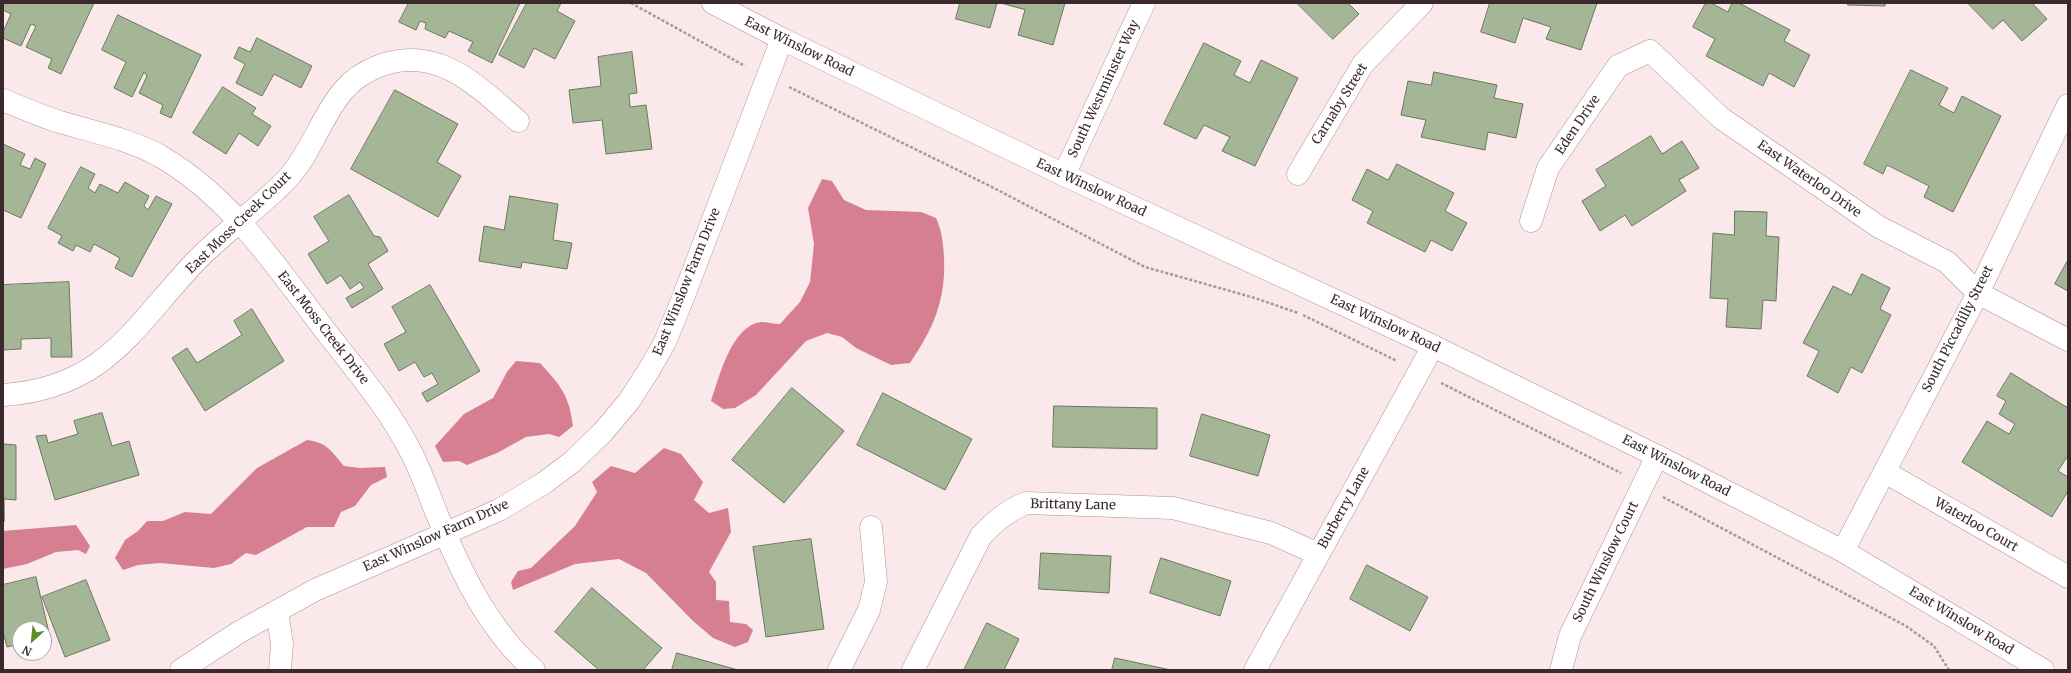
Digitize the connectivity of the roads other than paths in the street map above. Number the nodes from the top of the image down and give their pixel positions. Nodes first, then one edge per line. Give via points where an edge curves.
1 (714, 3) edge
2 (1144, 3) edge
3 (1422, 3) edge
4 (782, 39) junction
5 (1650, 50) joint
6 (3, 100) edge
7 (2068, 104) edge
8 (518, 121) dead end
9 (1298, 174) dead end
10 (1064, 176) junction
11 (240, 220) junction
12 (1530, 221) dead end
13 (1978, 293) junction
14 (2068, 340) edge
15 (1433, 346) junction
16 (3, 395) edge
17 (1657, 456) junction
18 (1885, 472) junction
19 (871, 527) dead end
20 (445, 533) junction
21 (1843, 551) junction
22 (1318, 554) junction
23 (2068, 577) edge
24 (277, 611) junction
25 (182, 670) edge
26 (280, 670) edge
27 (534, 670) edge
28 (839, 670) edge
29 (912, 670) edge
30 (1255, 670) edge
31 (1560, 670) edge
32 (2044, 670) edge

1 - 4 street, East Winslow Road
2 - 10 street, South Westminster Way
3 - 9 street, Carnaby Street via 1364,64
4 - 10 street, East Winslow Road
4 - 20 street, East Winslow Farm Drive via 681,303 664,342 629,401 603,432 572,462 544,483 499,510
5 - 12 street, Eden Drive via 1618,66 1548,168
5 - 13 street, East Waterloo Drive via 1721,118 1879,227 1947,262
6 - 11 street, East Moss Creek Drive via 60,122 102,133 158,155 183,170
7 - 13 street, South Piccadilly Street
8 - 11 street, East Moss Creek Court via 479,88 442,65 426,60 408,60 371,69 343,90 305,156 289,176
10 - 15 street, East Winslow Road
11 - 16 street, East Moss Creek Court via 196,261 128,339 107,358 89,370 56,384 35,391
11 - 20 street, East Moss Creek Drive via 392,416 412,454
13 - 14 street, East Waterloo Drive
13 - 18 street, South Piccadilly Street
15 - 17 street, East Winslow Road
15 - 22 street, Burberry Lane
17 - 21 street, East Winslow Road
17 - 31 street, South Winslow Court via 1570,636
18 - 21 street, South Piccadilly Street
18 - 23 street, Waterloo Court
19 - 28 street via 876,582 869,610
20 - 24 street, East Winslow Farm Drive via 315,590
20 - 27 street, East Moss Creek Drive via 487,617 502,637
21 - 32 street, East Winslow Road
22 - 29 street, Brittany Lane via 1271,533 1173,508 1026,504 1010,510 981,536
22 - 30 street, Burberry Lane
24 - 25 street, East Winslow Farm Drive via 241,631
24 - 26 street via 282,644

